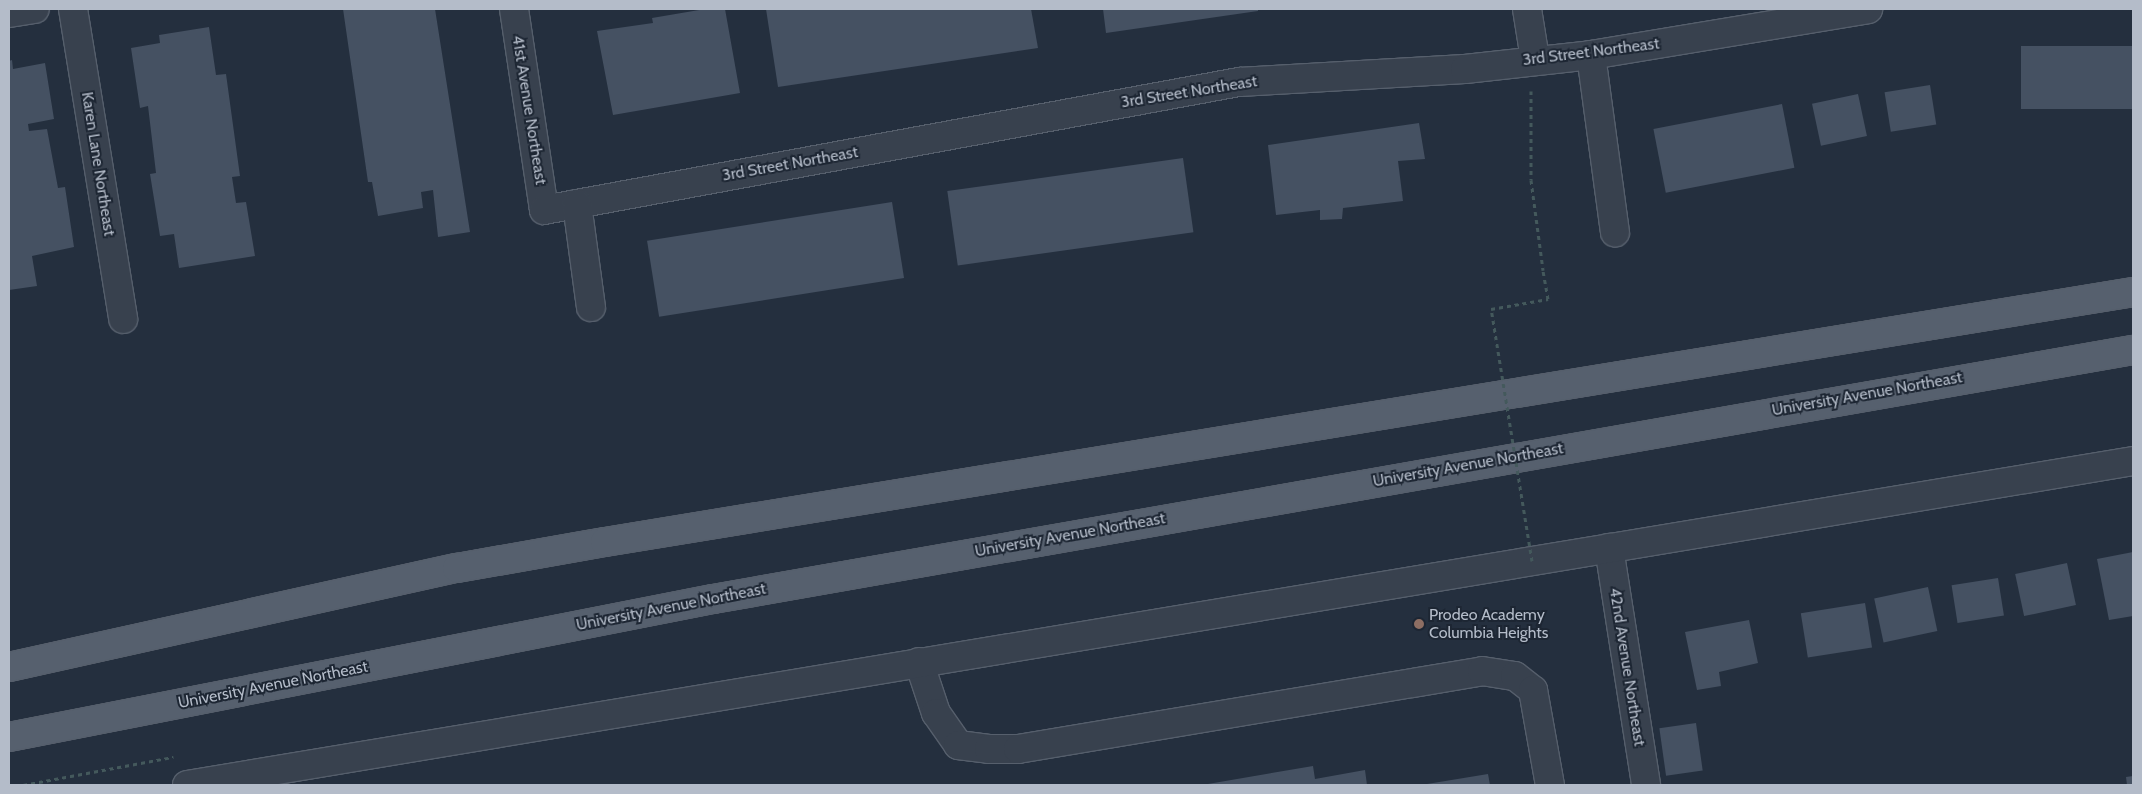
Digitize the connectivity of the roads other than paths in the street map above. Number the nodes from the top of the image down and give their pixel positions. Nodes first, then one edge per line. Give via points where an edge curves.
1 (34, 9) edge
2 (73, 9) edge
3 (514, 9) edge
4 (1527, 9) edge
5 (1868, 9) edge
6 (9, 13) edge
7 (1591, 55) junction
8 (1535, 59) junction
9 (577, 204) junction
10 (544, 210) joint
11 (1616, 232) dead end
12 (2133, 292) edge
13 (591, 307) dead end
14 (123, 319) dead end
15 (2133, 350) edge
16 (2133, 461) edge
17 (1609, 548) junction
18 (919, 662) junction
19 (9, 667) edge
20 (9, 737) edge
21 (187, 785) edge
22 (1550, 785) edge
23 (1646, 785) edge

1 - 6 street
2 - 14 street, Karen Lane Northeast
3 - 10 street, 41st Avenue Northeast
4 - 8 street
5 - 7 street, 3rd Street Northeast
7 - 8 street, 3rd Street Northeast
7 - 11 street
8 - 9 street, 3rd Street Northeast via 1465,69 1239,82
9 - 10 street, 3rd Street Northeast
9 - 13 street
12 - 19 main road via 578,547 334,594
15 - 20 main road, University Avenue Northeast via 712,599
16 - 17 street
17 - 18 street
17 - 23 street, 42nd Avenue Northeast
18 - 21 street
18 - 22 street via 936,714 958,745 1018,749 1482,670 1516,676 1533,690

